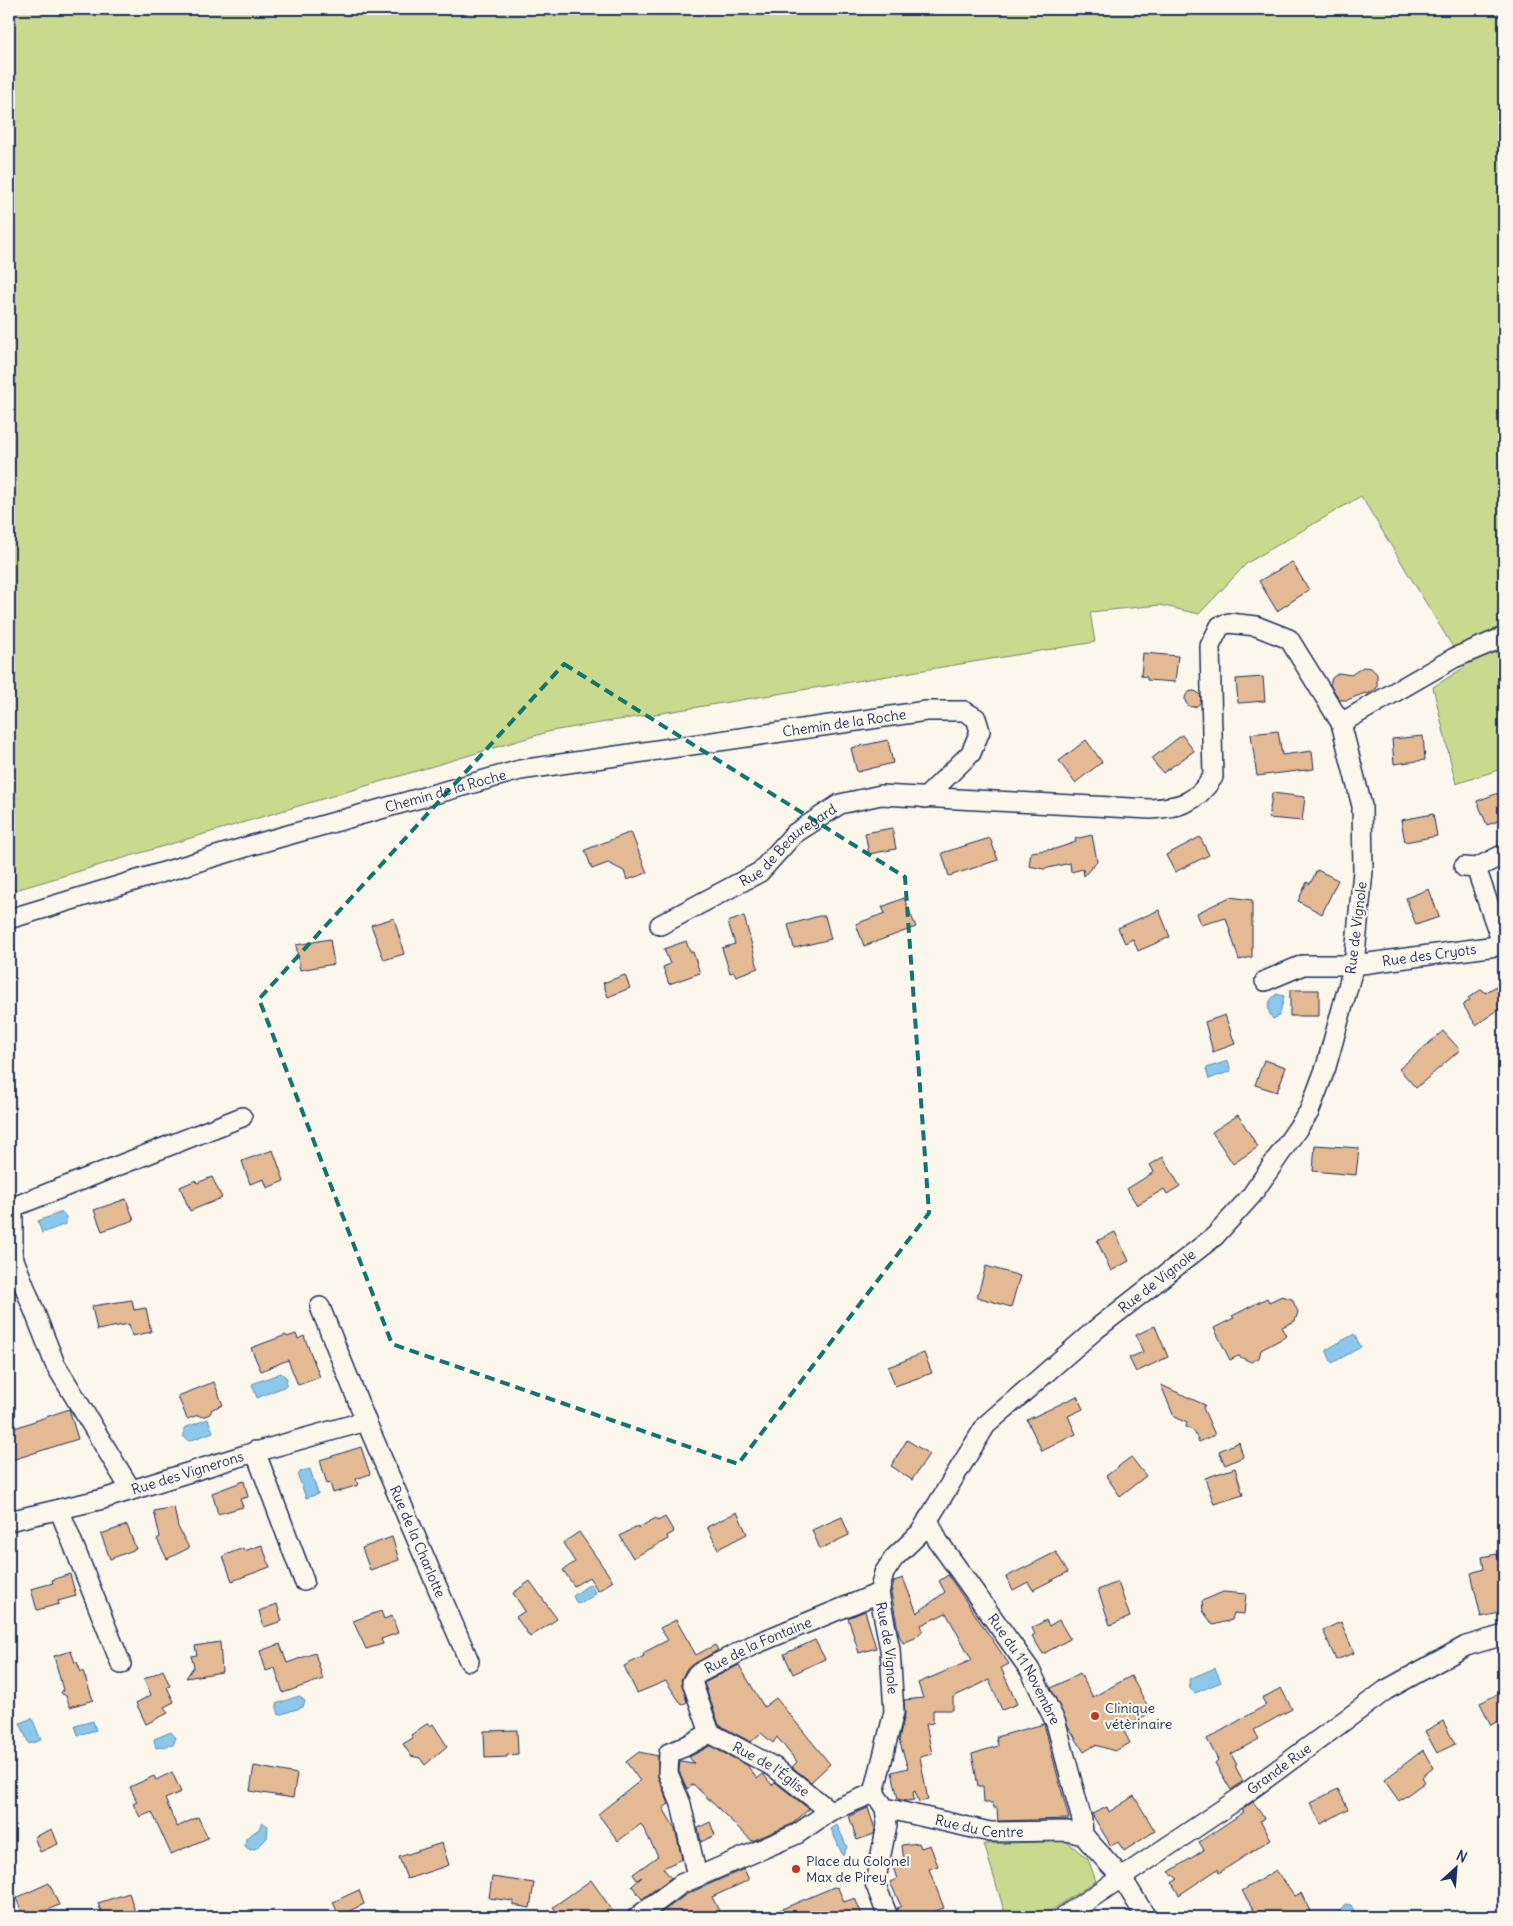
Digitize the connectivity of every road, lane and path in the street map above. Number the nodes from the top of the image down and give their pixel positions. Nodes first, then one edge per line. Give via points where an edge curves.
1 (1504, 637) edge
2 (1341, 722) junction
3 (925, 798) junction
4 (1504, 854) edge
5 (9, 919) edge
6 (660, 925) dead end
7 (1504, 946) edge
8 (1354, 965) junction
9 (1265, 980) dead end
10 (242, 1117) dead end
11 (320, 1307) dead end
12 (366, 1421) junction
13 (256, 1452) junction
14 (131, 1490) junction
15 (59, 1509) junction
16 (928, 1518) junction
17 (9, 1521) edge
18 (304, 1581) dead end
19 (880, 1593) junction
20 (1504, 1635) edge
21 (468, 1661) dead end
22 (121, 1664) dead end
23 (710, 1733) junction
24 (880, 1801) junction
25 (830, 1811) junction
26 (1083, 1835) junction
27 (697, 1877) junction
28 (1122, 1878) junction
29 (637, 1917) edge
30 (888, 1917) edge
31 (1062, 1917) edge
32 (1146, 1917) edge

1 - 2 street via 1454,658
2 - 3 street via 1290,639 1256,626 1229,623 1220,626 1210,646 1212,777 1202,793 1186,803 1178,807 1151,809
2 - 8 street, Rue de Vignole via 1362,806 1363,871
3 - 5 street, Chemin de la Roche via 971,754 980,731 976,718 964,711 926,711 520,770 256,844
3 - 6 street, Rue de Beauregard via 881,796 840,804 794,834 760,872
4 - 7 street via 1470,867
7 - 8 street, Rue des Cryots
8 - 9 street, Rue des Cryots via 1304,965
8 - 16 street, Rue de Vignole via 1326,1067 1309,1112 1251,1196 1215,1236 1095,1330 986,1425
10 - 14 street via 13,1207 13,1256 55,1364
11 - 12 street, Rue de la Charlotte
12 - 13 street, Rue des Vignerons
12 - 21 street, Rue de la Charlotte
13 - 14 street, Rue des Vignerons
13 - 18 street
14 - 15 street, Rue des Vignerons
15 - 17 street, Rue des Vignerons
15 - 22 street
16 - 19 street, Rue de Vignole via 920,1533 894,1558 884,1573
16 - 26 street, Rue du 11 Novembre via 938,1541 1030,1670 1056,1723 1082,1820
19 - 23 street, Rue de la Fontaine via 753,1645 697,1674 692,1682
19 - 24 street, Rue de Vignole via 890,1649 894,1712
20 - 28 street, Grande Rue via 1466,1646 1386,1690 1238,1799
23 - 25 street, Rue de l'Église via 774,1767
23 - 27 street via 669,1753 668,1773 681,1804
24 - 25 street
24 - 26 street, Rue du Centre via 990,1832 1067,1831
24 - 30 street via 887,1824 875,1882
25 - 27 street via 797,1834
26 - 28 street
27 - 29 street via 681,1884
28 - 31 street, Grande Rue
28 - 32 street

